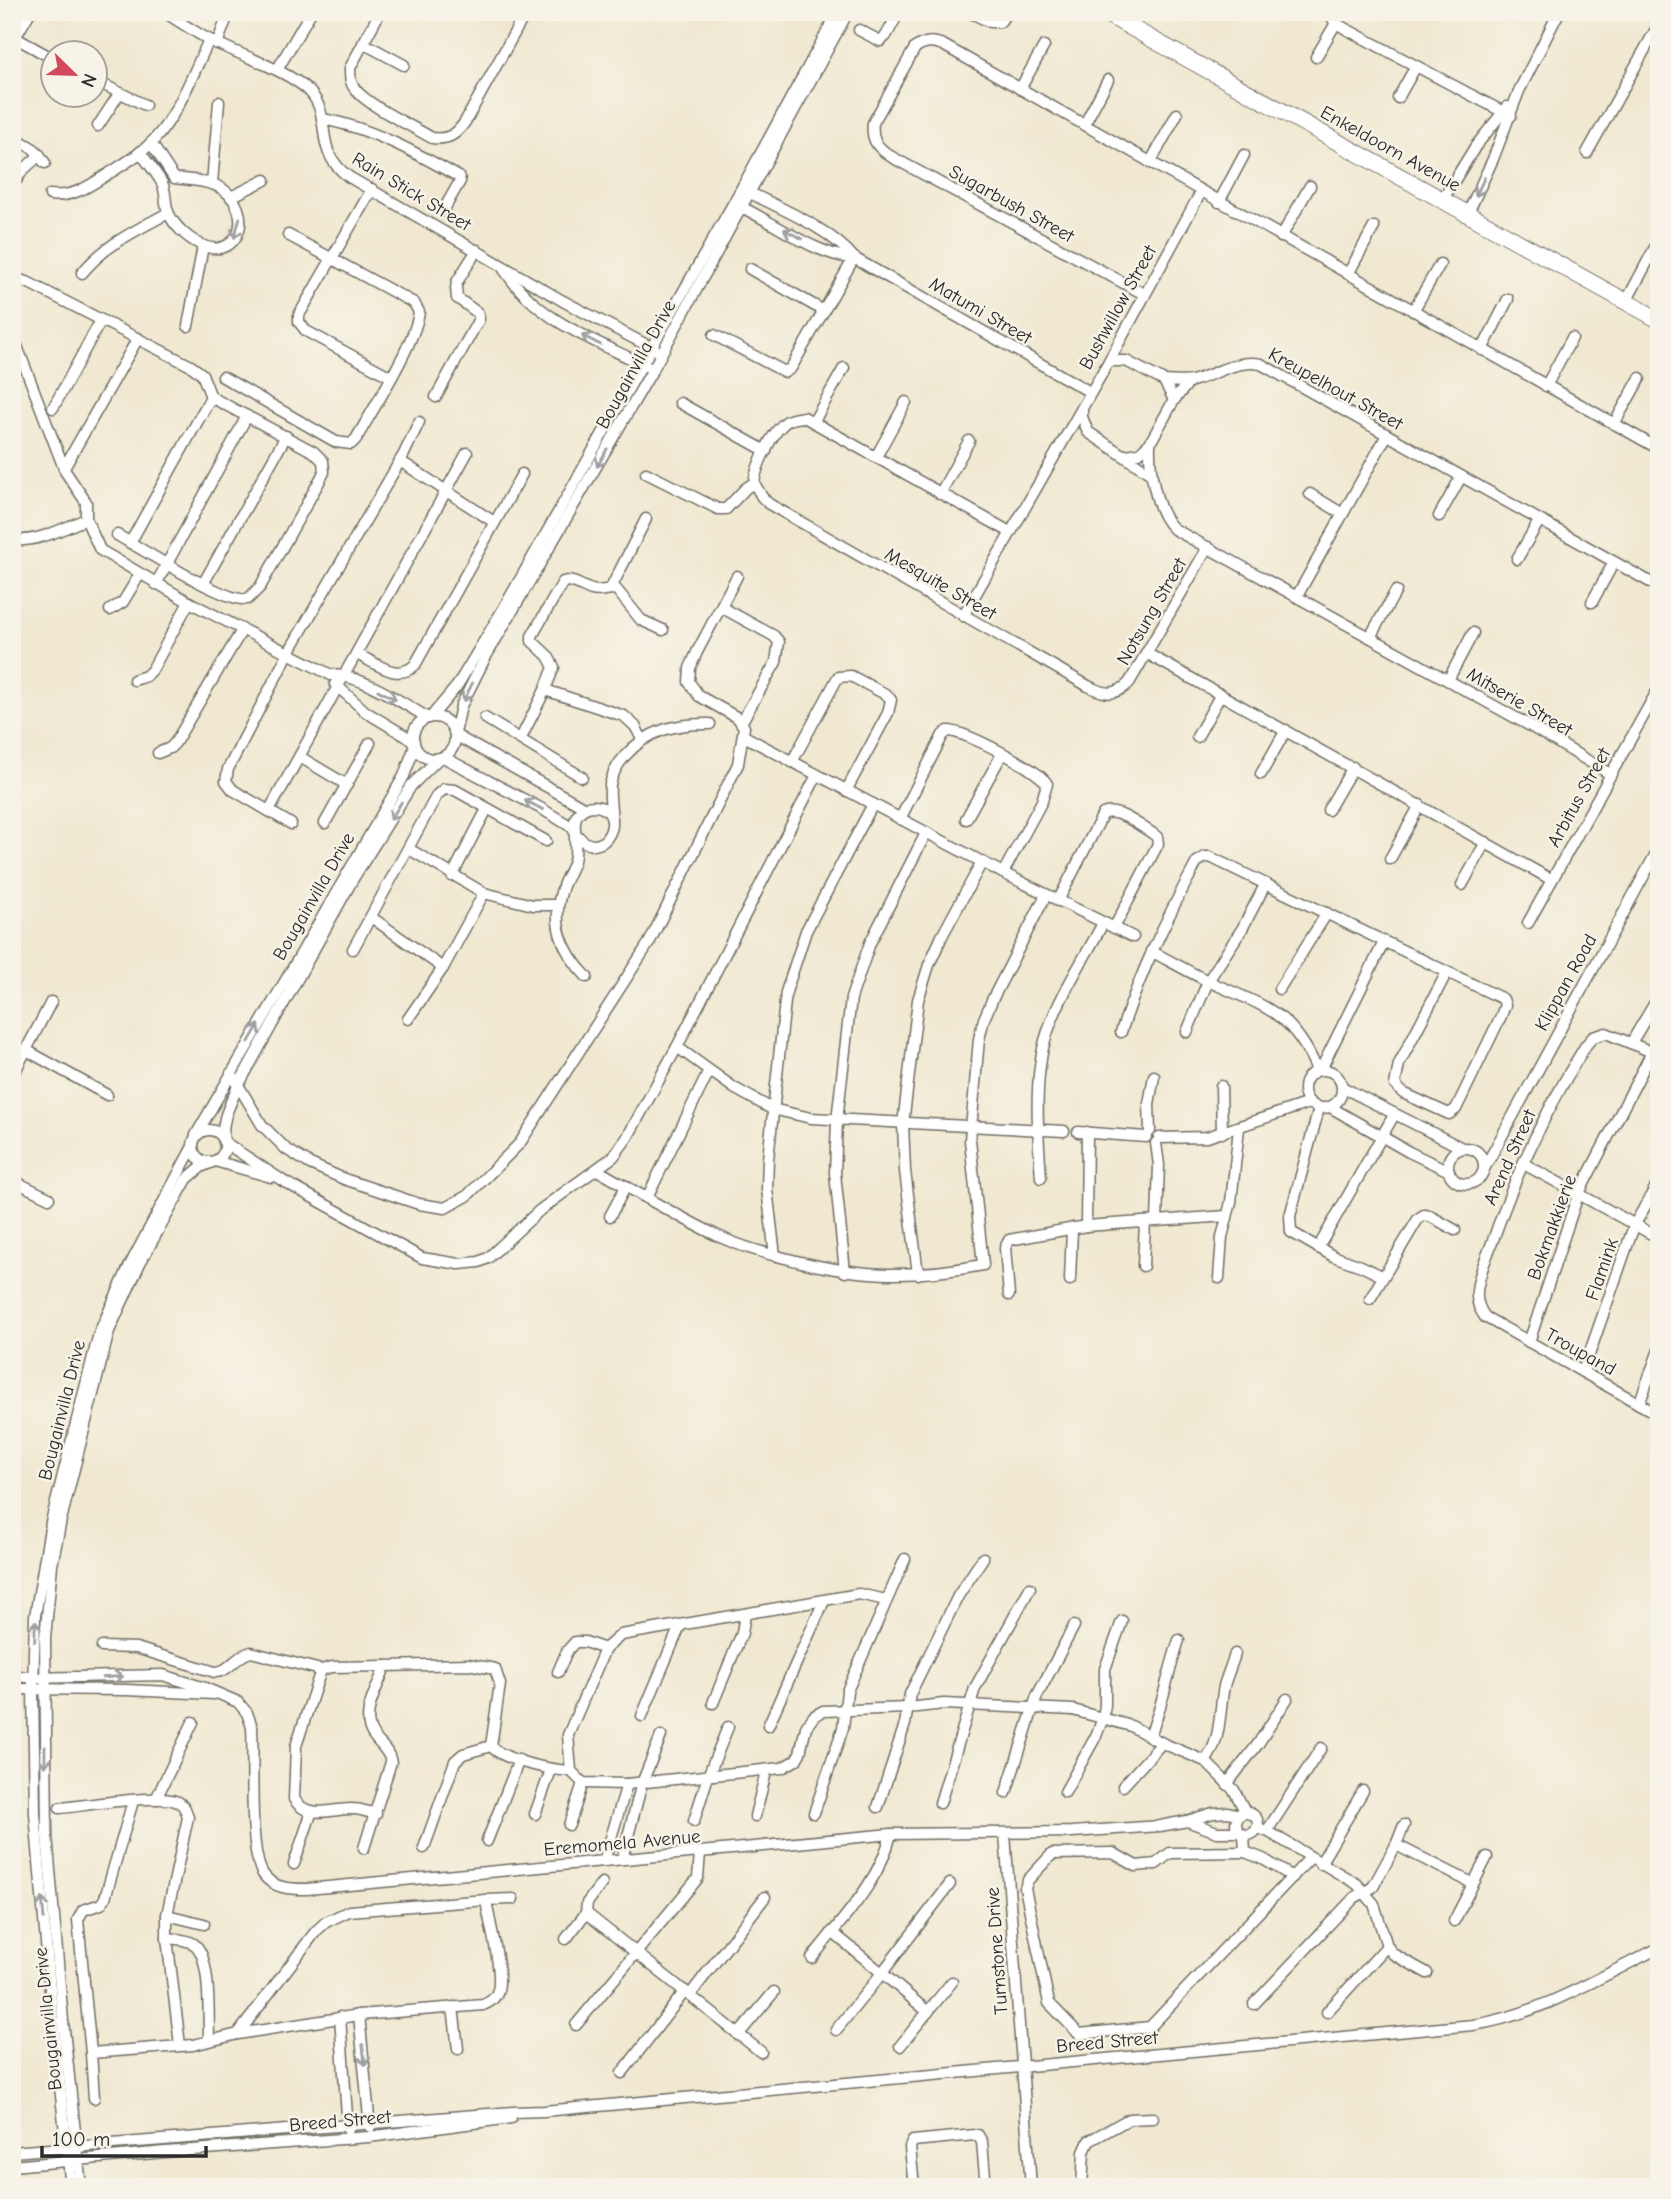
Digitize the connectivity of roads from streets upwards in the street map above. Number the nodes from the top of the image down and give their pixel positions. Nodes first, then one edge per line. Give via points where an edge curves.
1 (30, 12) edge
2 (164, 12) edge
3 (229, 12) edge
4 (311, 12) edge
5 (364, 12) edge
6 (526, 12) edge
7 (838, 12) edge
8 (848, 12) edge
9 (899, 12) edge
10 (969, 12) edge
11 (1007, 12) edge
12 (1103, 12) edge
13 (1328, 12) edge
14 (1559, 12) edge
15 (378, 16) edge
16 (1336, 23) junction
17 (1659, 24) edge
18 (859, 30) dead end
19 (14, 41) edge
20 (213, 42) junction
21 (363, 43) junction
22 (1044, 46) dead end
23 (38, 52) edge
24 (1316, 57) dead end
25 (281, 65) dead end
26 (404, 65) dead end
27 (1416, 66) junction
28 (1108, 80) dead end
29 (108, 87) edge
30 (1020, 89) junction
31 (119, 93) junction
32 (1398, 98) dead end
33 (219, 102) dead end
34 (145, 105) dead end
35 (1177, 114) dead end
36 (1507, 114) junction
37 (322, 119) junction
38 (98, 125) dead end
39 (1084, 125) junction
40 (12, 136) edge
41 (151, 143) junction
42 (140, 152) junction
43 (1587, 153) dead end
44 (1244, 155) dead end
45 (160, 157) junction
46 (1150, 163) junction
47 (150, 165) junction
48 (265, 180) dead end
49 (212, 183) junction
50 (12, 186) edge
51 (1310, 186) dead end
52 (372, 189) junction
53 (746, 191) junction
54 (1201, 192) junction
55 (50, 195) dead end
56 (231, 197) junction
57 (1443, 199) junction
58 (1219, 202) junction
59 (738, 206) junction
60 (443, 211) dead end
61 (168, 213) junction
62 (1467, 215) junction
63 (1374, 227) dead end
64 (288, 235) dead end
65 (1281, 237) junction
66 (1659, 240) edge
67 (203, 246) junction
68 (477, 250) junction
69 (854, 258) junction
70 (331, 259) junction
71 (1440, 264) dead end
72 (501, 266) junction
73 (750, 269) dead end
74 (82, 273) dead end
75 (1348, 274) junction
76 (12, 278) edge
77 (1144, 295) junction
78 (1508, 299) dead end
79 (1626, 302) junction
80 (824, 311) junction
81 (1413, 311) junction
82 (101, 320) junction
83 (1659, 320) edge
84 (188, 326) dead end
85 (12, 333) edge
86 (713, 335) dead end
87 (138, 338) junction
88 (1572, 338) dead end
89 (1118, 344) junction
90 (656, 350) junction
91 (1482, 350) junction
92 (1108, 361) junction
93 (1132, 364) junction
94 (648, 367) junction
95 (844, 368) dead end
96 (223, 377) dead end
97 (391, 377) junction
98 (1640, 378) dead end
99 (1164, 381) junction
100 (1189, 382) junction
101 (1546, 386) junction
102 (1090, 392) junction
103 (211, 397) junction
104 (436, 397) dead end
105 (1174, 400) junction
106 (906, 402) dead end
107 (680, 403) dead end
108 (1082, 405) junction
109 (53, 408) dead end
110 (247, 416) junction
111 (814, 421) junction
112 (419, 422) dead end
113 (1614, 424) junction
114 (1387, 435) junction
115 (286, 436) junction
116 (1093, 436) junction
117 (1064, 438) junction
118 (969, 441) dead end
119 (1150, 443) junction
120 (1659, 449) edge
121 (766, 451) junction
122 (467, 453) dead end
123 (1126, 455) junction
124 (876, 457) junction
125 (400, 461) junction
126 (64, 468) junction
127 (646, 472) dead end
128 (522, 474) dead end
129 (1151, 474) junction
130 (1461, 477) junction
131 (754, 483) junction
132 (447, 491) junction
133 (940, 494) junction
134 (1310, 494) dead end
135 (1343, 514) junction
136 (1439, 516) dead end
137 (86, 519) junction
138 (646, 519) dead end
139 (1539, 521) junction
140 (494, 522) junction
141 (1010, 532) junction
142 (117, 535) dead end
143 (12, 540) edge
144 (131, 543) junction
145 (1209, 547) junction
146 (1517, 559) dead end
147 (1614, 562) junction
148 (166, 563) junction
149 (140, 575) junction
150 (737, 576) dead end
151 (156, 584) junction
152 (203, 584) junction
153 (1659, 587) edge
154 (611, 588) junction
155 (1396, 591) dead end
156 (1297, 596) junction
157 (189, 602) junction
158 (1592, 602) dead end
159 (720, 607) junction
160 (110, 610) dead end
161 (963, 616) junction
162 (242, 630) junction
163 (663, 630) dead end
164 (1473, 633) dead end
165 (1370, 637) junction
166 (289, 652) junction
167 (1146, 653) junction
168 (357, 654) junction
169 (331, 675) junction
170 (345, 675) junction
171 (134, 680) dead end
172 (1448, 680) junction
173 (337, 688) junction
174 (1659, 688) edge
175 (545, 690) junction
176 (1121, 691) joint
177 (1221, 694) junction
178 (430, 718) junction
179 (485, 718) dead end
180 (741, 723) junction
181 (710, 724) dead end
182 (1286, 730) junction
183 (455, 734) junction
184 (744, 736) junction
185 (1196, 737) dead end
186 (521, 738) junction
187 (642, 739) junction
188 (370, 743) dead end
189 (414, 743) junction
190 (158, 753) dead end
191 (1002, 754) junction
192 (300, 757) junction
193 (441, 758) junction
194 (792, 762) junction
195 (1353, 767) junction
196 (1261, 774) dead end
197 (1610, 774) junction
198 (817, 775) junction
199 (582, 777) dead end
200 (347, 785) junction
201 (610, 787) junction
202 (846, 790) junction
203 (873, 804) junction
204 (1420, 805) junction
205 (588, 807) junction
206 (487, 809) junction
207 (1328, 810) dead end
208 (269, 811) junction
209 (612, 819) junction
210 (900, 819) junction
211 (967, 819) dead end
212 (325, 823) dead end
213 (291, 824) dead end
214 (576, 832) junction
215 (926, 833) junction
216 (546, 841) dead end
217 (1486, 842) junction
218 (597, 844) junction
219 (409, 849) junction
220 (1658, 851) edge
221 (1390, 859) dead end
222 (574, 860) junction
223 (982, 862) junction
224 (1003, 873) junction
225 (452, 876) junction
226 (1552, 880) junction
227 (1265, 885) junction
228 (1462, 885) dead end
229 (484, 893) junction
230 (1046, 895) junction
231 (1058, 901) junction
232 (558, 905) junction
233 (1327, 914) junction
234 (371, 917) junction
235 (1103, 923) junction
236 (1528, 923) dead end
237 (1114, 928) junction
238 (1133, 937) dead end
239 (1384, 942) junction
240 (354, 949) dead end
241 (1151, 951) junction
242 (443, 968) junction
243 (1447, 972) junction
244 (587, 977) dead end
245 (1209, 981) junction
246 (1279, 989) dead end
247 (1659, 996) edge
248 (51, 1002) dead end
249 (408, 1019) dead end
250 (1121, 1032) dead end
251 (1187, 1032) dead end
252 (1631, 1043) junction
253 (677, 1047) junction
254 (26, 1050) junction
255 (1655, 1054) edge
256 (1319, 1070) junction
257 (709, 1071) junction
258 (231, 1073) junction
259 (1154, 1076) dead end
260 (12, 1077) edge
261 (238, 1086) junction
262 (1221, 1086) dead end
263 (1342, 1087) junction
264 (107, 1095) dead end
265 (1319, 1106) junction
266 (772, 1109) junction
267 (1394, 1115) junction
268 (837, 1120) junction
269 (903, 1124) junction
270 (970, 1127) junction
271 (1239, 1128) junction
272 (1037, 1130) junction
273 (1064, 1131) dead end
274 (1222, 1133) junction
275 (1503, 1133) junction
276 (196, 1135) junction
277 (1153, 1137) junction
278 (1382, 1137) junction
279 (225, 1142) junction
280 (192, 1148) junction
281 (1462, 1148) junction
282 (1478, 1153) junction
283 (215, 1161) junction
284 (1524, 1164) junction
285 (1484, 1169) junction
286 (597, 1170) junction
287 (1449, 1171) junction
288 (1041, 1178) dead end
289 (12, 1180) edge
290 (283, 1181) junction
291 (1659, 1181) edge
292 (626, 1186) junction
293 (1578, 1195) junction
294 (49, 1198) dead end
295 (647, 1198) junction
296 (610, 1216) dead end
297 (1227, 1216) junction
298 (1151, 1221) junction
299 (1086, 1226) junction
300 (1634, 1226) junction
301 (1072, 1228) junction
302 (1455, 1230) dead end
303 (1659, 1238) edge
304 (1318, 1248) junction
305 (775, 1256) junction
306 (1143, 1266) dead end
307 (845, 1272) junction
308 (918, 1275) junction
309 (1382, 1276) junction
310 (1219, 1278) dead end
311 (1070, 1280) dead end
312 (1009, 1295) dead end
313 (1370, 1299) dead end
314 (1485, 1317) joint
315 (1529, 1342) junction
316 (1659, 1349) edge
317 (1583, 1372) junction
318 (91, 1377) junction
319 (1639, 1404) junction
320 (1659, 1415) edge
321 (56, 1521) junction
322 (983, 1558) dead end
323 (905, 1559) dead end
324 (1030, 1588) dead end
325 (886, 1600) junction
326 (824, 1601) junction
327 (745, 1614) junction
328 (1122, 1621) dead end
329 (680, 1626) junction
330 (1074, 1626) dead end
331 (1179, 1640) dead end
332 (102, 1647) dead end
333 (605, 1649) junction
334 (1235, 1654) dead end
335 (385, 1666) junction
336 (321, 1671) junction
337 (558, 1672) dead end
338 (12, 1675) edge
339 (33, 1683) junction
340 (45, 1684) junction
341 (12, 1689) edge
342 (220, 1694) junction
343 (1286, 1699) dead end
344 (712, 1703) dead end
345 (971, 1704) junction
346 (908, 1708) junction
347 (1034, 1708) junction
348 (847, 1710) junction
349 (642, 1716) dead end
350 (1102, 1718) junction
351 (193, 1722) dead end
352 (768, 1726) dead end
353 (728, 1727) dead end
354 (1150, 1735) junction
355 (661, 1736) dead end
356 (1162, 1743) junction
357 (491, 1746) junction
358 (1321, 1748) dead end
359 (519, 1760) junction
360 (1205, 1760) junction
361 (551, 1770) junction
362 (571, 1771) junction
363 (766, 1772) junction
364 (708, 1776) junction
365 (583, 1783) junction
366 (642, 1783) junction
367 (627, 1784) junction
368 (1227, 1784) junction
369 (1123, 1786) dead end
370 (1363, 1791) dead end
371 (1006, 1793) dead end
372 (1065, 1793) dead end
373 (156, 1799) junction
374 (133, 1801) junction
375 (940, 1803) dead end
376 (878, 1807) dead end
377 (60, 1808) dead end
378 (312, 1811) junction
379 (814, 1813) dead end
380 (376, 1814) junction
381 (535, 1814) dead end
382 (1243, 1814) junction
383 (755, 1816) dead end
384 (694, 1821) dead end
385 (1186, 1821) junction
386 (569, 1825) dead end
387 (1404, 1825) dead end
388 (1263, 1830) junction
389 (1241, 1833) junction
390 (891, 1834) junction
391 (1005, 1834) junction
392 (487, 1841) dead end
393 (1396, 1845) junction
394 (364, 1848) dead end
395 (424, 1848) dead end
396 (1245, 1852) junction
397 (700, 1853) junction
398 (1487, 1857) dead end
399 (622, 1858) junction
400 (604, 1861) junction
401 (1315, 1861) junction
402 (293, 1864) dead end
403 (1293, 1877) junction
404 (602, 1883) dead end
405 (1472, 1883) junction
406 (950, 1884) dead end
407 (1365, 1892) junction
408 (765, 1897) dead end
409 (513, 1899) dead end
410 (486, 1900) junction
411 (586, 1913) junction
412 (167, 1915) junction
413 (1454, 1921) dead end
414 (204, 1924) dead end
415 (832, 1932) junction
416 (167, 1938) junction
417 (566, 1940) dead end
418 (1388, 1947) junction
419 (1659, 1948) edge
420 (635, 1951) junction
421 (812, 1958) dead end
422 (882, 1973) junction
423 (1427, 1973) dead end
424 (953, 1982) dead end
425 (774, 1992) dead end
426 (687, 1993) junction
427 (1254, 2004) dead end
428 (453, 2007) junction
429 (928, 2012) junction
430 (1327, 2012) dead end
431 (359, 2015) junction
432 (340, 2017) junction
433 (576, 2025) dead end
434 (836, 2031) dead end
435 (238, 2034) junction
436 (738, 2035) junction
437 (209, 2041) junction
438 (180, 2045) junction
439 (900, 2046) dead end
440 (458, 2049) dead end
441 (761, 2052) dead end
442 (91, 2053) junction
443 (1022, 2066) junction
444 (622, 2073) dead end
445 (94, 2098) dead end
446 (544, 2111) junction
447 (1153, 2118) dead end
448 (371, 2123) junction
449 (348, 2124) junction
450 (369, 2137) junction
451 (348, 2138) junction
452 (72, 2146) junction
453 (12, 2152) edge
454 (74, 2160) junction
455 (12, 2166) edge
456 (71, 2187) edge
457 (81, 2187) edge
458 (914, 2187) edge
459 (986, 2187) edge
460 (1031, 2187) edge
461 (1082, 2187) edge

1 - 19 street
2 - 20 street, Rain Stick Street
3 - 20 street
4 - 25 street
5 - 15 street
6 - 21 street via 465,122 443,139 432,138 353,88 350,68
7 - 53 street, Bougainvilla Drive
8 - 53 street, Bougainvilla Drive
9 - 18 street via 880,40
10 - 11 street via 995,23
12 - 57 street, Enkeldoorn Avenue
13 - 16 street
14 - 36 street
15 - 21 street
16 - 24 street
16 - 27 street
17 - 43 street
19 - 23 street
20 - 37 street, Rain Stick Street via 307,90
20 - 41 street
21 - 26 street
22 - 30 street
27 - 32 street
27 - 36 street
28 - 39 street
29 - 31 street
30 - 39 street
30 - 77 street, Sugarbush Street via 943,45 922,43 877,115 872,133 878,147 890,156
31 - 34 street
31 - 38 street
33 - 49 street
35 - 46 street
36 - 57 street via 1475,147
36 -> 62 street
37 - 52 street, Rain Stick Street via 332,161
37 - 60 street via 351,125 459,177
39 - 46 street
40 - 50 street via 42,159 23,170
41 - 42 street
41 - 45 street
42 - 47 street
42 - 55 street via 75,193
44 - 58 street
45 - 47 street
45 - 49 street via 174,178
46 - 54 street
47 - 61 street via 164,186
48 - 56 street
49 - 56 street
51 - 65 street
52 - 68 street, Rain Stick Street
52 - 70 street
53 - 59 street, Bougainvilla Drive
53 - 69 street, Matumi Street via 837,240
54 - 58 street
54 - 77 street, Bushwillow Street
56 -> 67 street via 239,210 238,232 221,247
57 - 62 street, Enkeldoorn Avenue
58 - 65 street
69 -> 59 street, Matumi Street via 841,258
59 - 90 street, Bougainvilla Drive
61 - 67 street via 183,232
61 - 74 street via 107,247
62 - 79 street, Enkeldoorn Avenue
63 - 75 street
64 - 70 street
65 - 75 street
66 - 79 street
67 - 84 street
68 - 72 street, Rain Stick Street
68 - 104 street via 456,288 457,298 479,318
69 - 80 street
69 - 102 street, Matumi Street
70 - 97 street via 417,307 415,328
70 - 97 street via 299,322 306,331
71 - 81 street
72 - 90 street, Rain Stick Street
94 -> 72 street, Rain Stick Street via 553,318 533,303
73 - 80 street
75 - 81 street
76 - 82 street
77 - 89 street, Bushwillow Street
78 - 91 street
79 - 83 street, Enkeldoorn Avenue
80 - 86 street via 785,372
81 - 91 street
82 - 87 street
82 - 109 street
85 - 126 street
87 - 103 street via 198,370
87 - 126 street
88 - 101 street
89 - 92 street, Bushwillow Street
89 - 93 street
90 - 94 street, Bougainvilla Drive
91 - 101 street
92 - 93 street
92 - 102 street, Bushwillow Street
93 - 99 street
94 - 178 street, Bougainvilla Drive via 467,669
94 -> 183 street, Bougainvilla Drive via 485,658 461,706
95 - 111 street
96 - 97 street via 336,442 351,444
98 - 113 street
99 - 100 street, Kreupelhout Street
99 - 105 street
100 - 105 street, Kreupelhout Street
100 - 114 street, Kreupelhout Street via 1234,365 1261,364
101 - 113 street
102 - 108 street, Bushwillow Street
103 - 110 street
103 - 144 street
105 - 119 street
106 - 124 street
107 - 121 street
108 - 116 street via 1084,424
108 - 117 street, Bushwillow Street
110 - 115 street
110 - 148 street
111 - 121 street via 792,418
111 - 124 street
112 - 125 street
113 - 120 street
114 - 130 street, Kreupelhout Street
114 - 135 street
115 - 152 street
115 - 152 street via 323,461 324,472 307,504 254,596 243,601
116 - 117 street
116 - 123 street
117 - 141 street, Bushwillow Street
118 - 133 street
119 - 123 street via 1139,453
119 - 129 street
121 - 131 street
122 - 132 street
123 - 129 street
124 - 133 street
125 - 132 street
125 - 166 street
126 - 137 street via 86,502
127 - 131 street via 718,509 726,509
128 - 140 street
129 - 145 street via 1168,523
130 - 136 street
130 - 139 street, Kreupelhout Street
131 - 161 street, Mesquite Street via 769,504
132 - 140 street
132 - 168 street
133 - 141 street
134 - 135 street
135 - 156 street
137 - 143 street via 40,537
137 - 149 street via 100,550
138 - 154 street
139 - 146 street
139 - 147 street, Kreupelhout Street
140 - 168 street via 409,671 397,674
141 - 161 street, Bushwillow Street
142 - 144 street
144 - 148 street
145 - 156 street, Mitserie Street
145 - 167 street, Notsung Street
147 - 153 street, Kreupelhout Street
147 - 158 street
148 - 151 street
148 - 152 street
149 - 151 street
149 - 160 street via 123,602
150 - 159 street
151 - 157 street
154 - 163 street via 621,593 641,620
154 - 175 street via 596,591 567,580 559,586 532,636 553,662
155 - 165 street
156 - 165 street, Mitserie Street
157 - 162 street
157 - 171 street via 152,670
159 - 180 street via 690,668 689,682 699,696
159 - 180 street via 779,642 776,662
161 - 176 street, Mesquite Street via 1088,686 1109,694
162 - 166 street
162 - 190 street via 175,743
164 - 172 street, Mitserie Street
165 - 172 street, Mitserie Street
166 - 169 street
166 - 208 street via 226,776 233,790
167 - 176 street, Notsung Street
167 - 177 street
168 - 170 street
169 - 170 street
169 - 173 street
170 - 173 street
170 -> 178 street
172 - 197 street, Mitserie Street
173 - 189 street
173 - 192 street
174 - 197 street, Arbitus Street
175 - 186 street
175 - 187 street via 624,716
177 - 182 street
177 - 185 street
178 - 183 street via 443,719
178 - 189 street, Bougainvilla Drive via 415,729
179 - 186 street
180 - 184 street
181 - 187 street via 672,726
182 - 195 street
182 - 196 street
183 - 193 street, Bougainvilla Drive via 453,748
183 - 205 street
184 - 194 street
184 - 261 street via 738,764 649,943 520,1143 467,1196 445,1208 419,1204 310,1164 286,1150 262,1125
186 - 199 street
187 - 201 street via 620,762
188 - 200 street
189 - 193 street via 427,758
258 -> 189 street, Bougainvilla Drive via 404,776
191 - 210 street via 964,733 948,731
191 - 211 street
191 - 224 street via 1039,773 1046,784 1042,801
192 - 200 street
192 - 208 street
214 -> 193 street via 542,808
193 -> 261 street, Bougainvilla Drive via 411,786 354,877
194 - 198 street
194 - 202 street via 835,681 851,676 863,682 887,695 891,707
195 - 204 street
195 - 207 street
197 - 226 street, Arbitus Street
198 - 202 street
198 - 253 street
200 - 212 street
201 - 205 street
201 - 209 street
202 - 203 street
203 - 210 street
203 - 266 street via 796,957 786,992
204 - 217 street
204 - 221 street
205 - 209 street via 604,809
205 - 214 street via 576,817
206 - 216 street
206 - 219 street via 455,790 444,789
206 - 225 street
208 - 213 street
209 - 218 street via 612,832
210 - 215 street
214 - 218 street via 586,843
214 - 222 street
215 - 223 street
215 - 268 street via 860,967 851,998
217 - 226 street
217 - 228 street
218 - 222 street
219 - 225 street
219 - 234 street
220 - 275 street, Klippan Road
222 - 232 street
223 - 224 street
223 - 269 street via 942,936 918,1000
224 - 230 street
225 - 229 street
226 - 236 street, Arbitus Street
227 - 233 street
227 - 241 street via 1210,857 1201,858
227 - 245 street
229 - 232 street via 533,905
229 - 242 street
230 - 231 street
230 - 270 street via 984,1018
231 - 235 street
231 - 237 street via 1103,814 1116,813 1152,833 1158,844
232 - 244 street via 561,937 572,961
233 - 239 street
233 - 246 street
234 - 240 street
234 - 242 street
235 - 237 street
235 - 272 street via 1047,1032
237 - 238 street
239 - 243 street
239 - 256 street
241 - 245 street
241 - 250 street
242 - 249 street
243 - 243 street via 1499,997 1505,1005 1450,1114 1395,1085 1399,1064
245 - 251 street
245 - 256 street via 1281,1017 1302,1038
247 - 252 street
248 - 254 street
252 - 255 street
252 - 284 street, Arend Street via 1600,1034 1586,1045
253 - 257 street
253 - 286 street via 627,1138
254 - 260 street
254 - 264 street
255 - 293 street, Bokmakkierie
256 - 263 street via 1335,1074
256 - 265 street via 1304,1084 1305,1097
257 - 266 street
257 - 295 street
258 - 261 street
258 - 276 street, Bougainvilla Drive
259 - 277 street via 1149,1104
261 - 279 street, Bougainvilla Drive via 223,1124
262 - 274 street
263 - 265 street via 1339,1099
263 - 267 street
265 - 271 street
265 - 278 street
265 - 304 street via 1289,1224 1291,1232
266 - 268 street
266 - 305 street via 767,1189
267 - 278 street
267 - 281 street
268 - 269 street
268 - 307 street via 835,1173
269 - 270 street
269 - 308 street
270 - 272 street
270 - 308 street via 983,1265
271 - 274 street
271 - 297 street
272 - 273 street
272 - 288 street
274 - 277 street
275 - 282 street, Klippan Road
275 - 285 street, Klippan Road
276 - 279 street via 214,1130
276 - 280 street, Bougainvilla Drive
277 - 298 street via 1158,1165
277 - 299 street via 1083,1132
278 - 287 street
278 - 304 street
279 - 283 street, Bougainvilla Drive
279 - 290 street
280 - 283 street via 200,1160
280 - 318 street, Bougainvilla Drive via 113,1301 99,1334
281 - 282 street
281 - 287 street via 1449,1160
282 - 285 street
283 - 290 street
283 - 318 street, Bougainvilla Drive via 187,1179 140,1264
284 - 293 street
284 - 314 street, Arend Street via 1479,1280 1477,1301
285 - 287 street via 1478,1179 1467,1184 1456,1181
286 - 290 street via 540,1210 488,1258 459,1264 422,1258
286 - 292 street
289 - 294 street
291 - 300 street, Flamink
292 - 295 street
292 - 296 street
293 - 300 street
293 - 315 street, Bokmakkierie
295 - 305 street via 720,1237
297 - 298 street
297 - 310 street
298 - 299 street
298 - 306 street
299 - 301 street
300 - 303 street
300 - 317 street, Flamink
301 - 311 street
301 - 312 street via 1007,1242
302 - 309 street via 1424,1215
304 - 309 street
305 - 307 street
307 - 308 street
309 - 313 street
314 - 315 street, Troupand
315 - 317 street, Troupand
316 - 319 street
317 - 319 street, Troupand
318 - 321 street, Bougainvilla Drive
319 - 320 street, Troupand
339 -> 321 street, Bougainvilla Drive via 35,1616
321 - 340 street, Bougainvilla Drive
322 - 346 street via 937,1634
323 - 325 street
324 - 345 street via 975,1688
325 - 326 street via 859,1594
325 - 348 street via 847,1691
326 - 327 street
326 - 352 street
327 - 329 street
327 - 344 street via 742,1633
328 - 350 street via 1105,1669
329 - 333 street via 626,1634
329 - 349 street
330 - 347 street
331 - 354 street
332 - 336 street via 136,1648 215,1672 251,1652
333 - 337 street via 575,1642
333 - 362 street via 568,1735
334 - 360 street via 1224,1684 1221,1717
335 - 336 street
335 - 357 street via 468,1664 495,1669 500,1684
335 - 380 street via 367,1723 391,1762
336 - 378 street via 295,1758 294,1799
338 - 339 street, Eremomela Avenue
339 - 340 street, Eremomela Avenue
339 - 341 street, Eremomela Avenue
452 -> 339 street, Bougainvilla Drive via 41,1888
340 - 342 street, Eremomela Avenue
340 -> 342 street, Eremomela Avenue via 155,1674
340 -> 452 street, Bougainvilla Drive via 47,1835
342 - 400 street, Eremomela Avenue via 238,1702 250,1718 256,1854 262,1874 274,1884 307,1889
343 - 368 street
345 - 346 street
345 - 347 street
345 - 375 street
346 - 348 street
346 - 376 street
347 - 350 street via 1073,1710
347 - 371 street
348 - 363 street via 818,1713 806,1727 796,1760
348 - 379 street
350 - 354 street
350 - 372 street
351 - 373 street
353 - 364 street
354 - 356 street
355 - 366 street
356 - 360 street
356 - 369 street
357 - 359 street
357 - 395 street via 454,1761
358 - 388 street
359 - 361 street
359 - 392 street
360 - 368 street
361 - 362 street
361 - 381 street
362 - 365 street
363 - 364 street
363 - 383 street
364 - 366 street
364 - 384 street
365 - 367 street
365 - 386 street
366 - 367 street
366 - 399 street
367 - 400 street
368 - 382 street
370 - 401 street
373 - 374 street
373 - 412 street via 180,1803 188,1816
374 - 377 street
374 - 442 street via 105,1898 83,1910 78,1920
378 - 380 street via 353,1809
378 - 402 street
380 - 394 street
382 - 385 street, Eremomela Avenue via 1213,1813
382 - 388 street via 1255,1816
382 - 389 street via 1236,1823
385 - 389 street, Eremomela Avenue via 1217,1832
385 - 391 street, Eremomela Avenue via 1139,1828
387 - 393 street
388 - 389 street
388 - 401 street
389 - 396 street
390 - 391 street, Eremomela Avenue
390 - 397 street, Eremomela Avenue
390 - 415 street via 875,1874
391 - 443 street, Turnstone Drive
393 - 405 street
393 - 407 street via 1373,1887
396 - 403 street
396 - 403 street via 1170,1853 1156,1864 1136,1866 1113,1853 1052,1854 1025,1888 1049,2003 1079,2034 1150,2026
397 - 399 street, Eremomela Avenue
397 - 420 street via 698,1878
398 - 405 street
399 - 400 street, Eremomela Avenue
401 - 403 street
401 - 407 street
404 - 411 street via 587,1903
405 - 413 street
406 - 422 street
407 - 418 street via 1374,1904
407 - 427 street via 1354,1898
408 - 426 street
409 - 410 street
410 - 428 street via 499,1988 483,2005
410 - 435 street via 338,1915 316,1931
411 - 417 street
411 - 420 street
412 - 414 street
412 - 416 street
415 - 421 street
415 - 422 street
416 - 437 street via 194,1944 203,1956
416 - 438 street
418 - 423 street
418 - 430 street
419 - 443 street, Breed Street via 1548,2003 1489,2023
420 - 426 street
420 - 433 street
422 - 429 street
422 - 434 street
424 - 429 street
425 - 436 street
426 - 436 street
426 - 444 street
428 - 431 street
428 - 440 street
429 - 439 street
431 - 432 street
431 -> 448 street
432 - 435 street
432 - 449 street
435 - 437 street
436 - 441 street
437 - 438 street
438 - 442 street
442 - 445 street
443 - 446 street, Breed Street
443 - 460 street, Turnstone Drive
446 - 448 street, Breed Street
446 - 450 street, Breed Street
447 - 461 street via 1129,2119 1089,2141
448 - 449 street, Breed Street
448 - 450 street
449 - 451 street
449 - 452 street, Breed Street
450 - 451 street, Breed Street
451 - 454 street, Breed Street
452 - 453 street, Breed Street
452 - 454 street, Bougainvilla Drive
454 - 455 street, Breed Street
454 - 456 street
454 - 457 street
458 - 459 street via 913,2141 975,2135 982,2142

